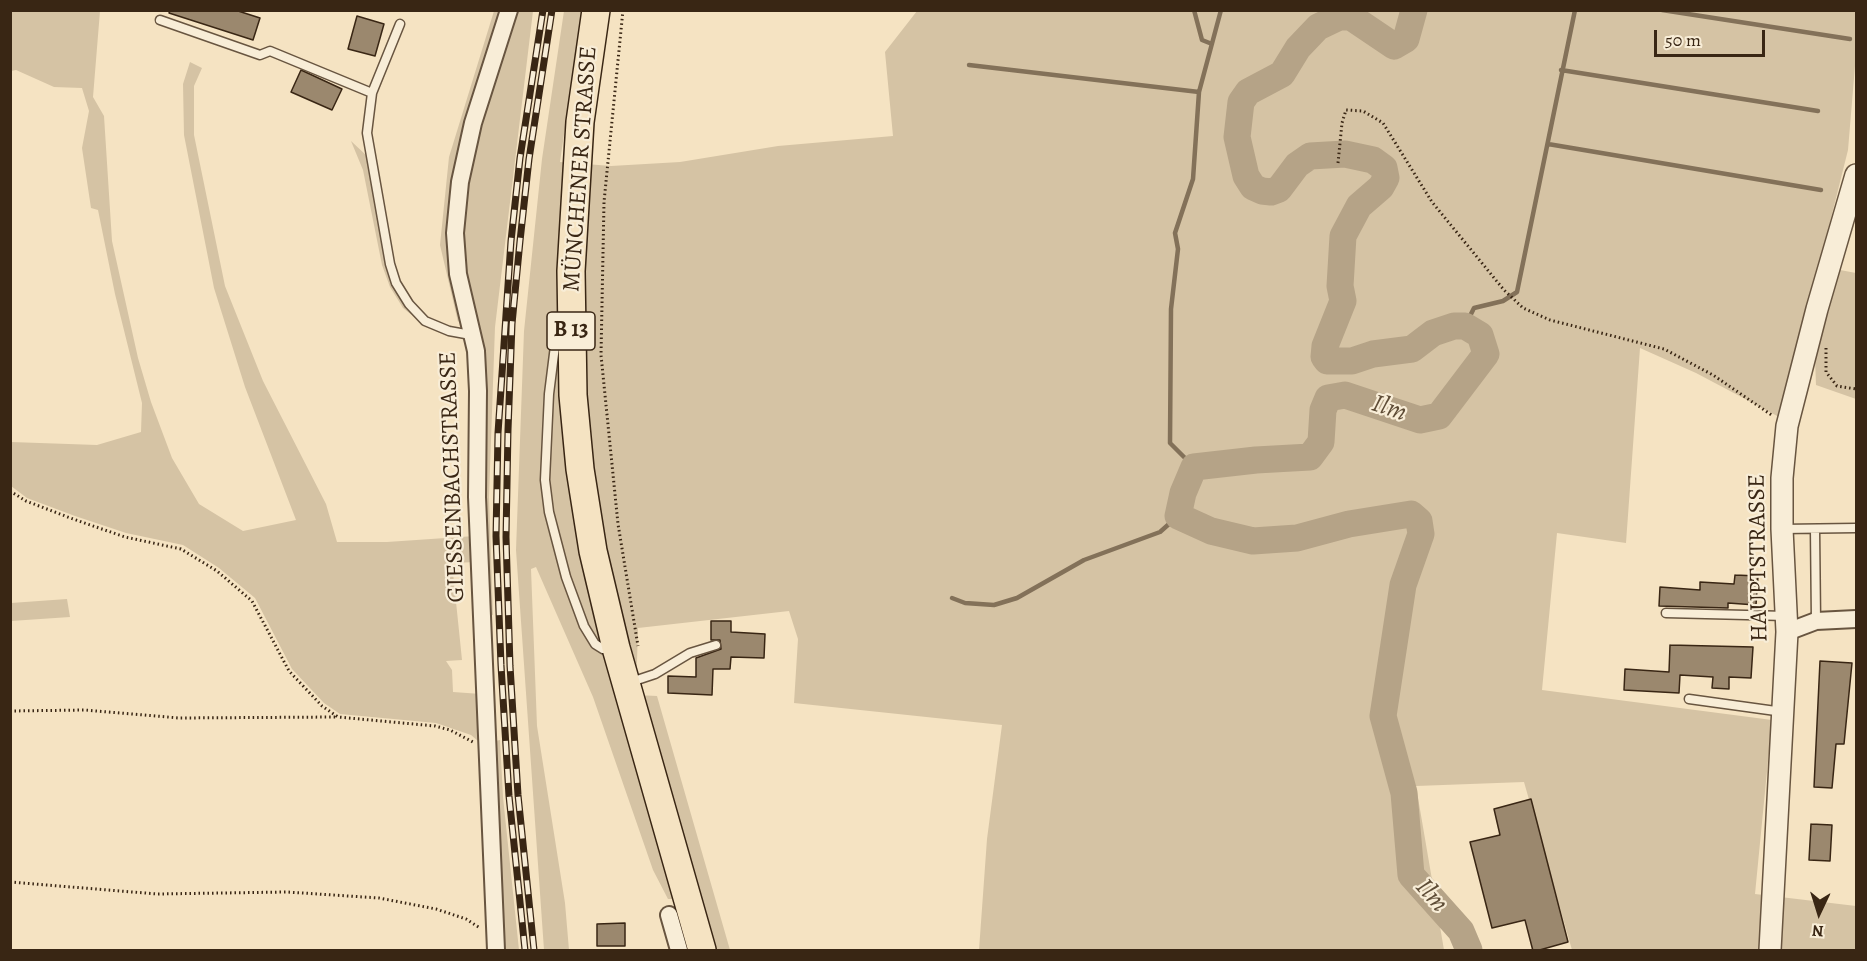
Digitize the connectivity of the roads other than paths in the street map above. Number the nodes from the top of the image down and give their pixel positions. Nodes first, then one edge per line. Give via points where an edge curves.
1 (509, 10) edge
2 (596, 10) edge
3 (160, 20) dead end
4 (400, 24) dead end
5 (372, 93) junction
6 (1857, 175) edge
7 (570, 320) junction
8 (471, 335) junction
9 (1857, 528) edge
10 (1782, 529) junction
11 (1815, 529) junction
12 (1666, 613) dead end
13 (1857, 620) edge
14 (1816, 621) junction
15 (1786, 624) junction
16 (716, 645) dead end
17 (616, 648) junction
18 (636, 681) junction
19 (1689, 699) dead end
20 (1783, 712) junction
21 (669, 915) dead end
22 (495, 944) edge
23 (679, 951) edge
24 (702, 951) edge
25 (1770, 951) edge

1 - 8 street, GIESSENBACHSTRASSE via 473,123 460,182 455,233 458,274
2 - 7 main road, MÜNCHENER STRASSE / B 13 via 577,162
3 - 5 lane via 260,55 270,51
4 - 5 lane
5 - 8 lane via 367,133 396,283 425,321
6 - 10 street, HAUPTSTRASSE via 1787,426
7 - 17 main road, MÜNCHENER STRASSE / B 13 via 580,469 593,551
7 - 17 lane via 563,321 558,329 549,394 545,480 549,512 562,566 584,626 600,648
8 - 22 street, GIESSENBACHSTRASSE via 478,391 477,497
9 - 11 lane
10 - 11 lane
10 - 15 street, HAUPTSTRASSE
11 - 14 lane
12 - 15 lane
13 - 14 street
14 - 15 street
15 - 20 street, HAUPTSTRASSE
16 - 18 lane via 690,653
17 - 18 main road, B 13
18 - 24 main road, B 13
19 - 20 lane
20 - 25 street, HAUPTSTRASSE
21 - 23 street

